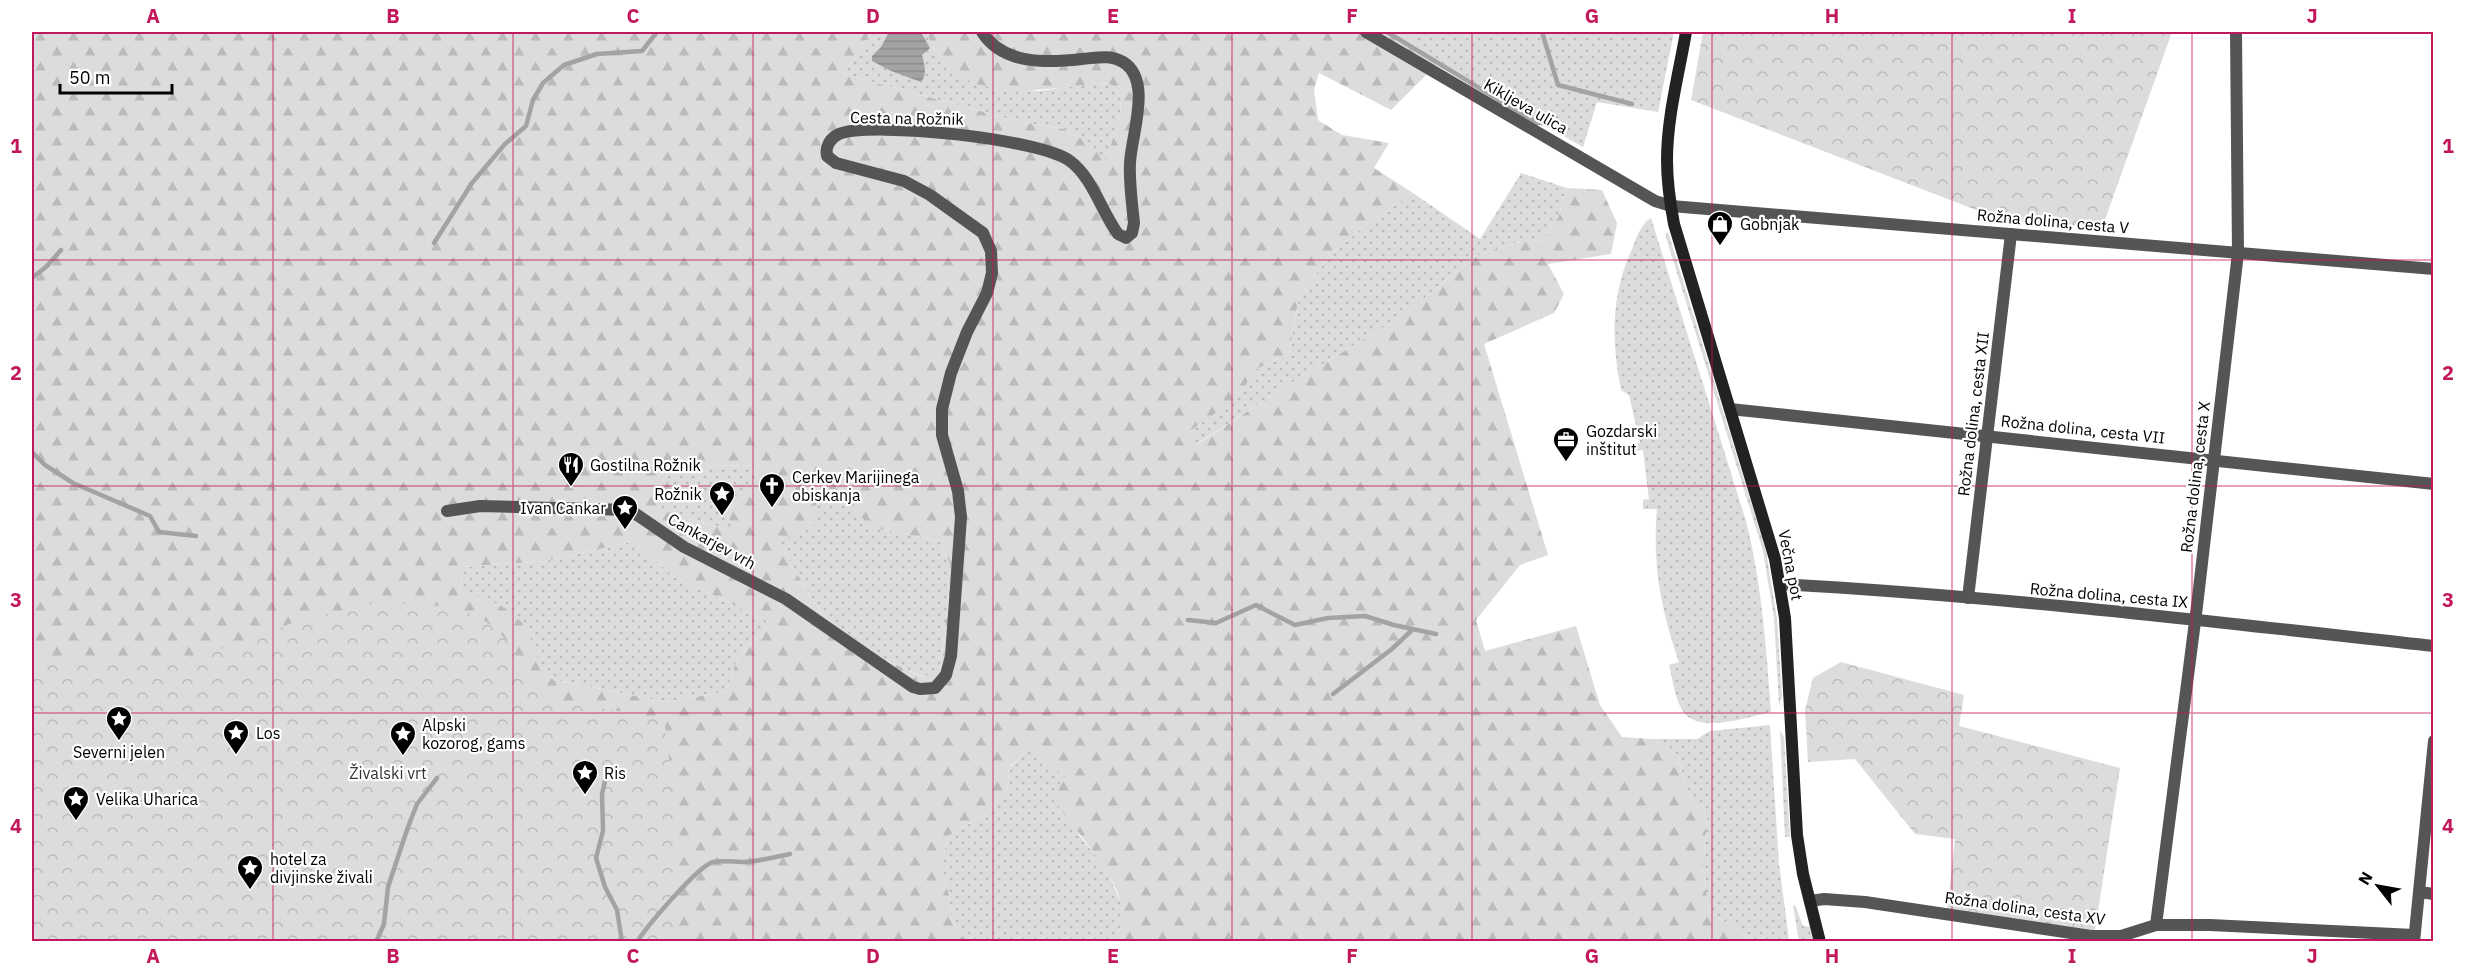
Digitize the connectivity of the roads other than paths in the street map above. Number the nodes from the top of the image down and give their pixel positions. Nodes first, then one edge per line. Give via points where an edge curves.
1 (982, 32) edge
2 (1366, 32) edge
3 (1686, 32) edge
4 (2236, 32) edge
5 (1671, 206) junction
6 (2011, 234) junction
7 (2238, 253) junction
8 (2433, 269) edge
9 (1730, 409) junction
10 (1988, 435) junction
11 (2214, 460) junction
12 (2433, 484) edge
13 (447, 511) dead end
14 (1780, 584) junction
15 (1968, 598) junction
16 (2195, 620) junction
17 (2433, 646) edge
18 (935, 688) joint
19 (2433, 741) edge
20 (2430, 810) edge
21 (2419, 892) junction
22 (2433, 894) edge
23 (1810, 901) junction
24 (2156, 924) junction
25 (2414, 938) edge
26 (1820, 942) edge

1 - 18 street, Cesta na Rožnik via 998,50 1030,60 1104,57 1126,63 1136,82 1139,109 1130,161 1134,223 1126,238 1118,234 1081,170 1059,154 1023,144 952,133 854,131 837,135 826,150 836,163 904,181 930,195 983,233 991,251 992,273 987,293 951,373 942,409 942,435 961,517 951,656 946,675
2 - 5 street, Kikljeva ulica via 1655,201
3 - 5 main road, Večna pot via 1669,132
4 - 7 street, Rožna dolina, cesta X
5 - 6 street, Rožna dolina, cesta V
5 - 9 main road, Večna pot
6 - 7 street, Rožna dolina, cesta V
6 - 10 street, Rožna dolina, cesta XII
7 - 8 street, Rožna dolina, cesta V
7 - 11 street, Rožna dolina, cesta X
9 - 10 street, Rožna dolina, cesta VII
9 - 14 main road, Večna pot via 1767,525
10 - 11 street, Rožna dolina, cesta VII
10 - 15 street, Rožna dolina, cesta XII
11 - 12 street, Rožna dolina, cesta VII
11 - 16 street, Rožna dolina, cesta X
13 - 18 street, Cankarjev vrh via 480,506 630,510 684,547 786,599 913,687
14 - 15 street, Rožna dolina, cesta IX
14 - 23 main road, Večna pot via 1797,835
15 - 16 street, Rožna dolina, cesta IX
16 - 17 street, Rožna dolina, cesta IX
16 - 24 street, Rožna dolina, cesta X
19 - 20 street
20 - 21 street
21 - 22 street
21 - 25 street
23 - 24 street, Rožna dolina, cesta XV via 1865,902 2091,936 2121,936
23 - 26 main road, Večna pot
24 - 25 street, Rožna dolina, cesta XV

